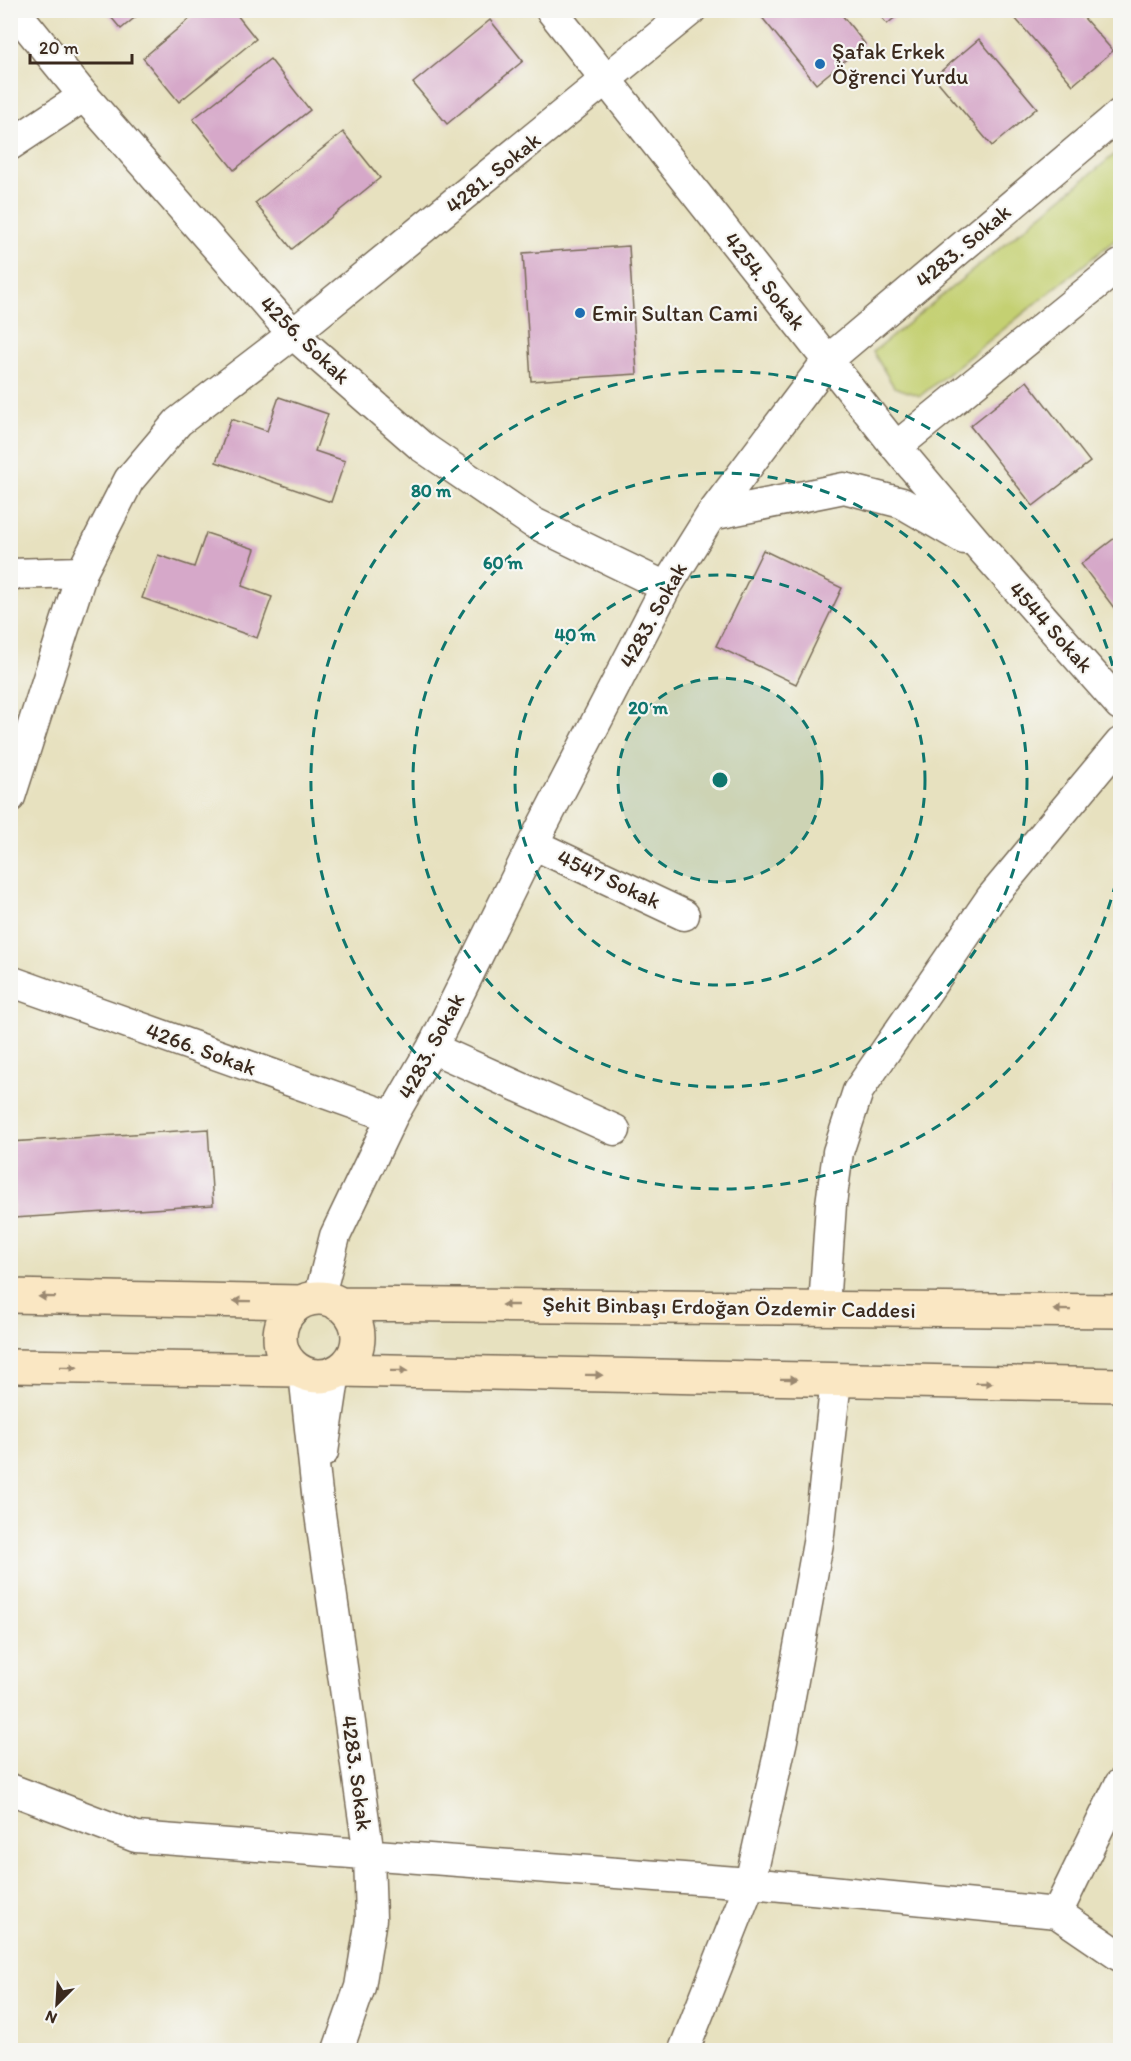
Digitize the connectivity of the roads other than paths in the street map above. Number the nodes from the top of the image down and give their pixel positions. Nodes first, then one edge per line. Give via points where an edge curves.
1 (14, 10) edge
2 (551, 10) edge
3 (691, 10) edge
4 (607, 80) junction
5 (84, 96) junction
6 (1120, 114) edge
7 (10, 145) edge
8 (1120, 265) edge
9 (293, 334) junction
10 (828, 360) junction
11 (896, 447) junction
12 (711, 515) junction
13 (982, 549) junction
14 (82, 572) junction
15 (10, 574) edge
16 (666, 587) junction
17 (1120, 705) edge
18 (1120, 743) edge
19 (10, 797) edge
20 (533, 844) junction
21 (684, 915) dead end
22 (10, 981) edge
23 (432, 1048) junction
24 (392, 1117) junction
25 (615, 1130) dead end
26 (10, 1296) edge
27 (319, 1302) junction
28 (824, 1307) junction
29 (1120, 1311) edge
30 (10, 1366) edge
31 (319, 1371) junction
32 (836, 1380) junction
33 (1120, 1385) edge
34 (1120, 1784) edge
35 (10, 1789) edge
36 (369, 1855) junction
37 (750, 1883) junction
38 (1057, 1912) junction
39 (1120, 1956) edge
40 (338, 2050) edge
41 (684, 2050) edge

1 - 5 street, 4256. Sokak
2 - 4 street, 4254. Sokak
3 - 4 street, 4281. Sokak
4 - 9 street, 4281. Sokak
4 - 10 street, 4254. Sokak
5 - 7 street
5 - 9 street, 4256. Sokak
6 - 10 street, 4283. Sokak
8 - 11 street
9 - 14 street, 4281. Sokak via 178,422 129,480
9 - 16 street, 4256. Sokak via 421,446 532,522
10 - 11 street, 4254. Sokak
10 - 12 street, 4283. Sokak
11 - 13 street, 4254. Sokak
12 - 13 street via 844,488 902,503
12 - 16 street, 4283. Sokak
13 - 17 street, 4544 Sokak
14 - 15 street
14 - 19 street, 4281. Sokak
16 - 20 street, 4283. Sokak
18 - 28 street via 991,898 858,1091 837,1163
20 - 21 street, 4547 Sokak
20 - 23 street, 4283. Sokak
22 - 24 street, 4266. Sokak
23 - 24 street, 4283. Sokak
23 - 25 street
24 - 27 street, 4283. Sokak via 335,1236
27 -> 26 main road, Şehit Binbaşı Erdoğan Özdemir Caddesi
28 -> 27 main road, Şehit Binbaşı Erdoğan Özdemir Caddesi
27 - 31 main road via 349,1312 358,1336 351,1361
27 - 31 main road via 291,1310 280,1332 285,1357 293,1367
29 -> 28 main road, Şehit Binbaşı Erdoğan Özdemir Caddesi
30 -> 31 main road
31 -> 32 main road
31 - 36 street, 4283. Sokak via 317,1493
32 -> 33 main road
32 - 37 street via 818,1543 782,1740
34 - 38 street
35 - 36 street via 136,1837
36 - 37 street
36 - 40 street, 4283. Sokak via 371,1919 360,1987
37 - 38 street
37 - 41 street
38 - 39 street

